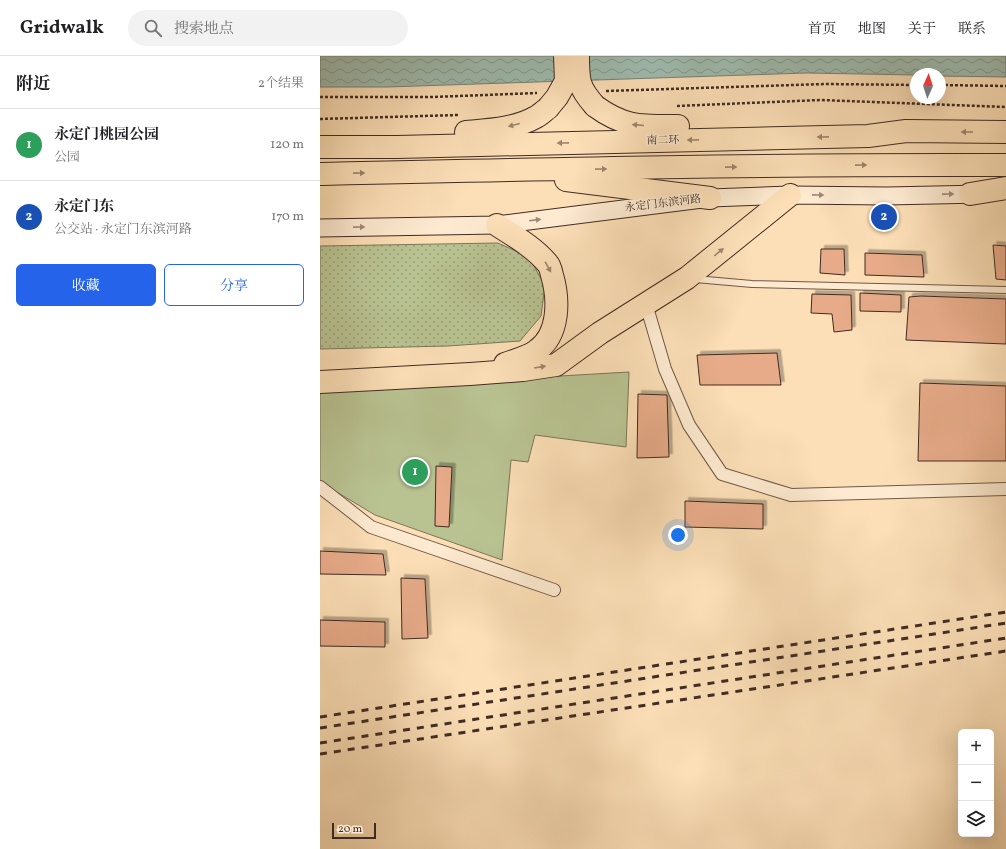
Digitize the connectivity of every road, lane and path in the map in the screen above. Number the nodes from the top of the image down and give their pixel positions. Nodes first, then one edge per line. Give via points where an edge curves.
1 (565, 56) edge
2 (578, 56) edge
3 (910, 85) edge
4 (946, 85) edge
5 (1006, 86) edge
6 (320, 97) edge
7 (600, 98) junction
8 (546, 100) junction
9 (674, 106) dead end
10 (1006, 107) edge
11 (460, 115) dead end
12 (320, 118) edge
13 (1006, 132) edge
14 (788, 138) junction
15 (320, 147) edge
16 (397, 147) junction
17 (1006, 165) edge
18 (486, 170) junction
19 (320, 174) edge
20 (1006, 188) edge
21 (970, 194) junction
22 (790, 195) junction
23 (1006, 195) edge
24 (710, 198) junction
25 (497, 225) junction
26 (320, 228) edge
27 (687, 278) junction
28 (1006, 290) edge
29 (646, 304) junction
30 (320, 373) edge
31 (320, 382) edge
32 (320, 487) edge
33 (1006, 489) edge
34 (554, 590) dead end

1 - 8 highway, bridge via 566,81 558,97
2 - 7 highway, bridge via 578,81 586,96
3 - 7 path via 825,84
4 - 5 path
6 - 8 path
14 -> 7 highway via 712,125 633,125 607,115
8 -> 16 highway via 536,117 517,125 494,130 448,133
9 - 10 path via 820,100
11 - 12 path
13 -> 14 highway, 南二环 via 906,131 868,136
14 -> 16 highway, 南二环
15 - 16 highway, 南二环
18 -> 17 highway
19 -> 18 highway
18 - 24 highway
20 - 21 highway
22 -> 21 street, 永定门东滨河路
21 - 23 street, 永定门东滨河路
22 - 24 street, 永定门东滨河路
27 -> 22 highway
25 -> 24 street, 永定门东滨河路
26 -> 25 street, 永定门东滨河路
25 -> 30 highway via 549,264 556,288 556,313 545,342 536,351 504,365
27 - 28 lane via 752,284
27 - 29 highway
31 -> 29 highway via 470,374 556,365
29 - 33 street via 665,369 689,425 722,474 791,495
32 - 34 street via 371,527

